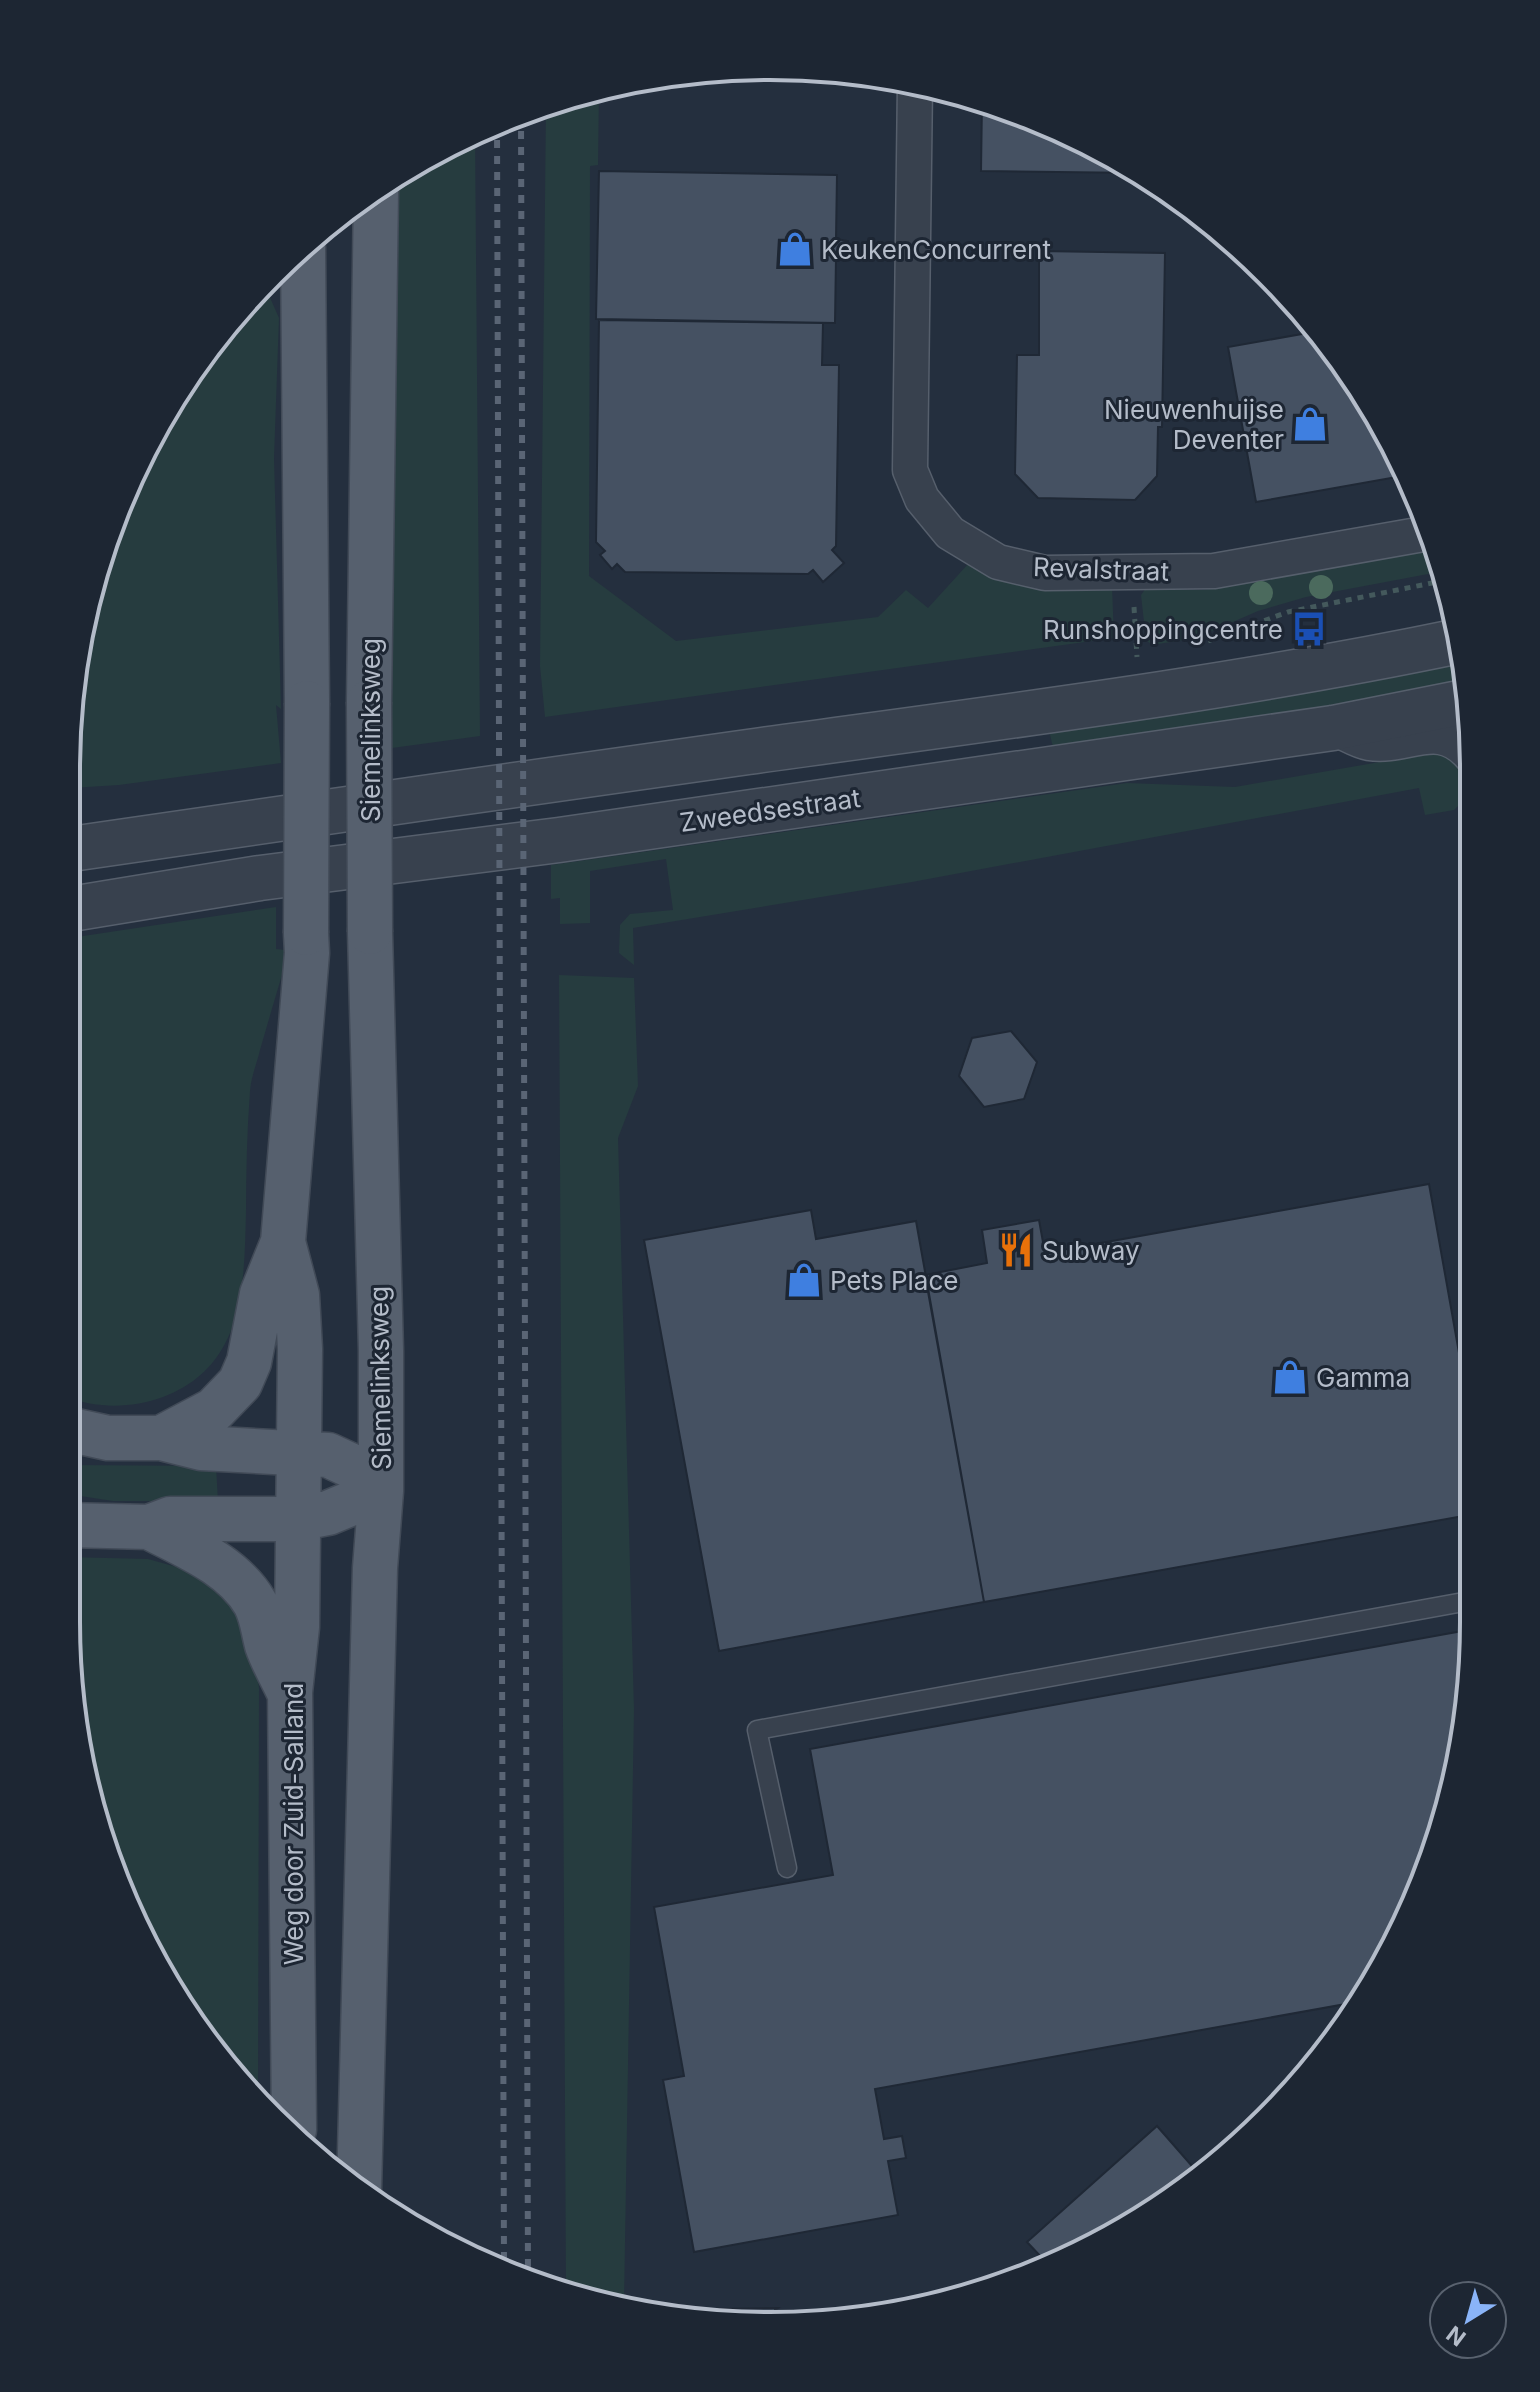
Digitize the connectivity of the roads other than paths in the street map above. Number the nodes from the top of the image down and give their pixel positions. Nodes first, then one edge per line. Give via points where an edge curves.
1 (915, 95) edge
2 (373, 206) edge
3 (303, 262) edge
4 (1418, 535) edge
5 (1448, 643) edge
6 (1457, 703) edge
7 (1333, 728) junction
8 (1459, 744) edge
9 (80, 848) edge
10 (80, 908) edge
11 (283, 1242) junction
12 (80, 1432) edge
13 (161, 1438) junction
14 (299, 1452) junction
15 (381, 1491) junction
16 (297, 1519) junction
17 (80, 1525) edge
18 (149, 1527) junction
19 (1460, 1603) edge
20 (290, 1692) junction
21 (787, 1868) dead end
22 (294, 2121) edge
23 (359, 2176) edge

1 - 4 street, Revalstraat via 910,470 922,499 950,533 998,562 1045,573 1132,574 1214,571
2 - 15 main road, Siemelinksweg, bridge via 370,932
3 - 11 main road, bridge via 307,953
5 - 9 street via 1125,700
6 - 7 street, Zweedsestraat
7 - 8 street via 1369,743 1433,735
7 - 10 street, Zweedsestraat
11 - 13 main road via 262,1294 240,1383 214,1410
11 - 14 main road via 297,1295
12 - 13 main road via 108,1438
13 - 14 main road via 201,1448
14 - 15 main road via 328,1455 356,1468
14 - 16 main road
15 - 16 main road, Siemelinksweg via 357,1504
15 - 23 main road
16 - 18 main road, Siemelinksweg via 170,1519
16 - 20 main road, Weg door Zuid-Salland via 297,1627
17 - 18 main road
18 - 20 main road via 237,1580 254,1602 267,1646
19 - 21 lane via 757,1730
20 - 22 main road, Weg door Zuid-Salland

